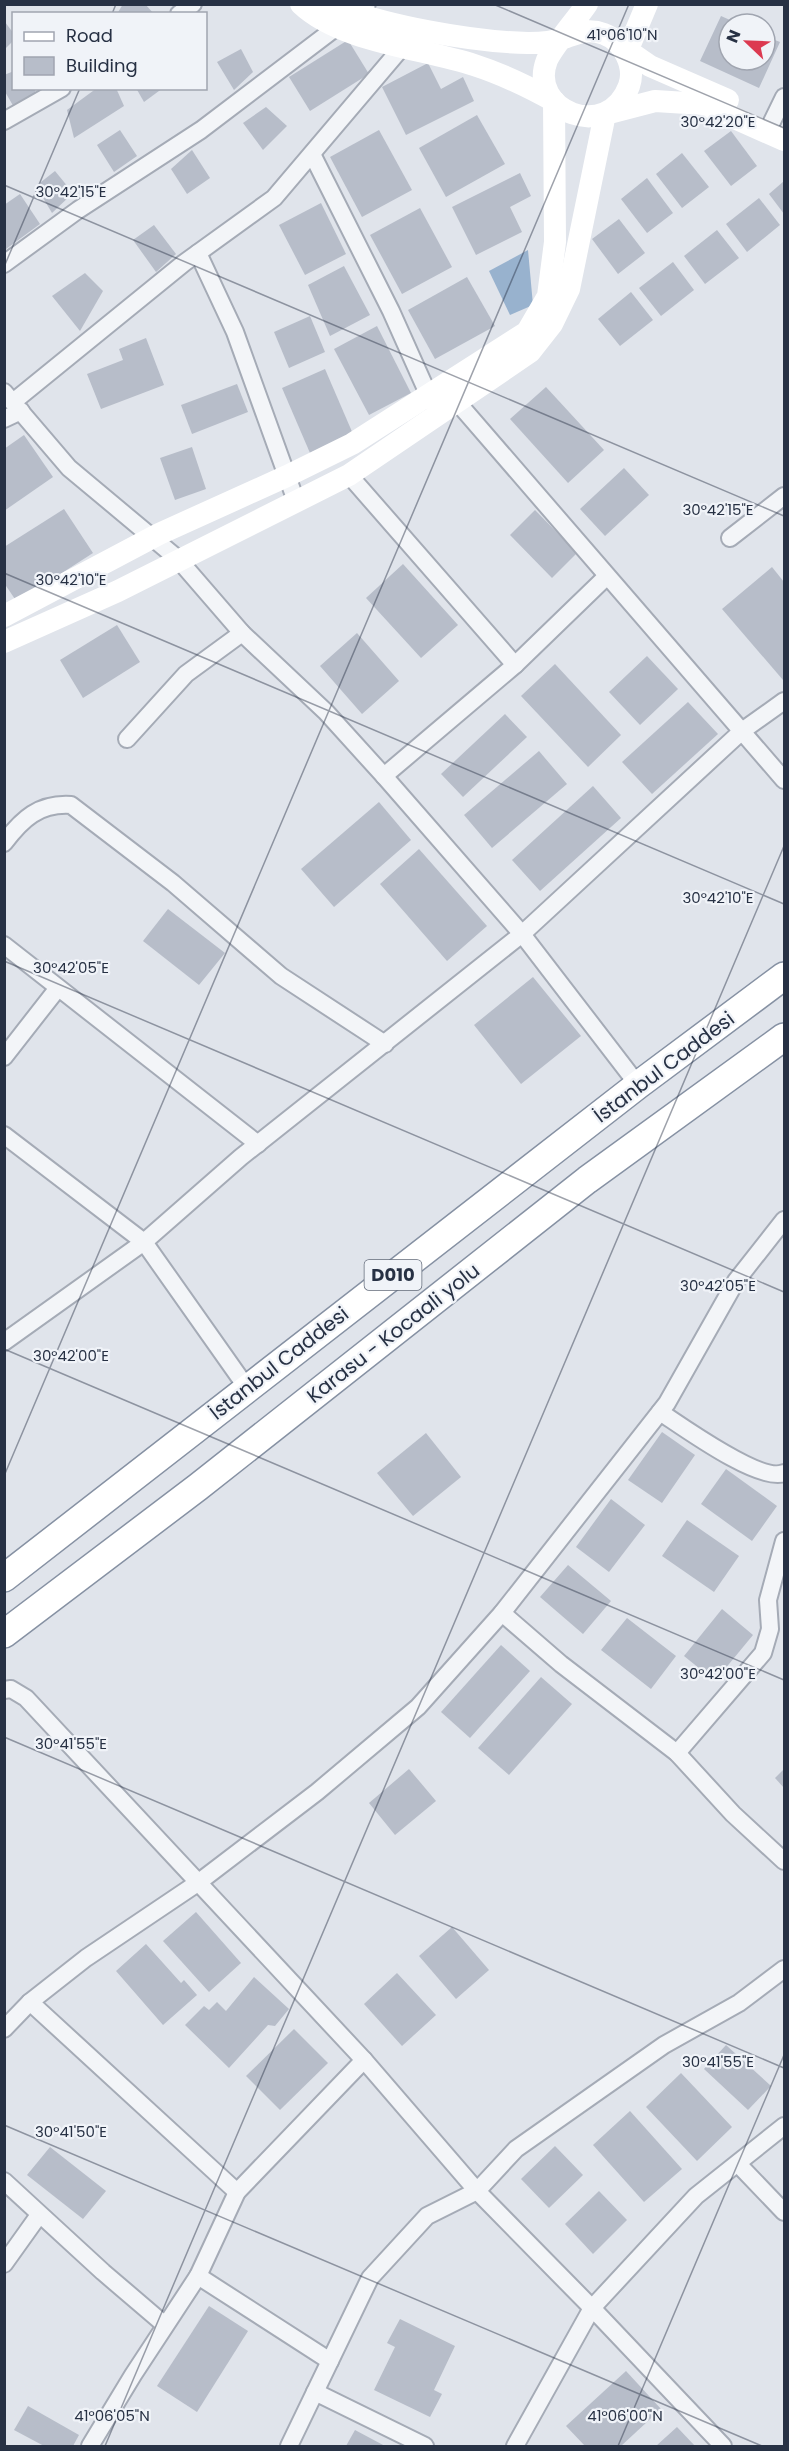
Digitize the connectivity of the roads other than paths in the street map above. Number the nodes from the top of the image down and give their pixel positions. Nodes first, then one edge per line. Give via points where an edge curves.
1 (301, 4) edge
2 (332, 4) edge
3 (587, 4) edge
4 (647, 4) edge
5 (361, 10) edge
6 (336, 28) junction
7 (563, 39) junction
8 (403, 46) junction
9 (624, 49) junction
10 (58, 90) edge
11 (784, 97) edge
12 (554, 101) junction
13 (605, 114) junction
14 (4, 121) edge
15 (777, 129) edge
16 (312, 154) junction
17 (198, 253) junction
18 (4, 264) edge
19 (429, 395) junction
20 (13, 402) edge
21 (458, 403) junction
22 (438, 417) junction
23 (4, 419) edge
24 (349, 475) junction
25 (287, 476) junction
26 (784, 496) edge
27 (296, 501) junction
28 (152, 538) junction
29 (730, 538) dead end
30 (178, 559) junction
31 (606, 577) junction
32 (4, 616) edge
33 (242, 633) junction
34 (4, 642) edge
35 (515, 664) junction
36 (784, 701) edge
37 (742, 731) junction
38 (127, 739) dead end
39 (384, 776) junction
40 (784, 780) edge
41 (4, 843) edge
42 (522, 934) junction
43 (4, 945) edge
44 (784, 976) edge
45 (58, 987) junction
46 (784, 1037) edge
47 (385, 1044) junction
48 (4, 1057) edge
49 (638, 1084) junction
50 (4, 1136) edge
51 (258, 1144) junction
52 (784, 1220) edge
53 (144, 1242) junction
54 (4, 1342) edge
55 (247, 1388) junction
56 (660, 1412) junction
57 (784, 1473) edge
58 (784, 1541) edge
59 (4, 1578) edge
60 (502, 1613) junction
61 (4, 1634) edge
62 (4, 1690) edge
63 (677, 1753) junction
64 (784, 1861) edge
65 (199, 1882) junction
66 (784, 1969) edge
67 (30, 2002) junction
68 (4, 2029) edge
69 (364, 2060) junction
70 (784, 2126) edge
71 (739, 2165) junction
72 (4, 2181) edge
73 (237, 2192) junction
74 (477, 2192) junction
75 (784, 2212) edge
76 (39, 2215) junction
77 (4, 2264) edge
78 (198, 2276) junction
79 (591, 2308) junction
80 (165, 2325) junction
81 (330, 2361) junction
82 (315, 2392) junction
83 (90, 2446) edge
84 (290, 2446) edge
85 (426, 2446) edge
86 (515, 2446) edge
87 (723, 2446) edge

1 - 6 main road
2 - 5 main road
3 - 7 main road
4 - 9 main road
5 - 6 street
5 - 7 main road via 486,40 530,43
6 - 8 main road
6 - 18 street via 201,129
7 - 9 main road via 576,32 591,31 605,34
7 - 12 main road via 546,62 545,76
8 - 12 main road via 475,65
8 - 16 street
9 - 13 main road via 631,68 630,83 616,106
9 - 15 main road via 650,66
10 - 14 street
11 - 15 street
12 - 13 main road via 578,116
12 - 19 main road via 555,242 548,296 527,332
13 - 15 main road via 655,101 703,104
13 - 21 main road via 569,289 552,324 530,352
16 - 17 street via 274,198
16 - 19 street
17 - 20 street
17 - 25 street via 235,332
19 - 22 street
19 - 25 main road via 352,444
20 - 23 street
20 - 28 street via 69,468
21 - 22 main road
21 - 31 street
22 - 24 main road
24 - 27 main road
24 - 35 street
25 - 27 street
25 - 28 main road
26 - 29 street
27 - 30 main road
28 - 30 street
28 - 32 main road
30 - 33 street
30 - 34 main road via 118,591
31 - 35 street
31 - 37 street
33 - 38 street via 186,674
33 - 39 street via 326,712
35 - 39 street
36 - 37 street
37 - 40 street
37 - 42 street
39 - 42 street
41 - 47 street via 22,819 55,804 71,805 173,883 281,976
42 - 47 street
42 - 49 street
43 - 45 street
44 - 49 highway, İstanbul Caddesi / D010
45 - 48 street
45 - 51 street
46 - 61 highway, Karasu - Kocaali yolu / D010 via 587,1180 198,1487
47 - 51 street
49 - 55 highway, İstanbul Caddesi / D010
50 - 53 street
51 - 53 street
52 - 56 street via 736,1281
53 - 54 street
53 - 55 street
55 - 59 highway, İstanbul Caddesi / D010
56 - 57 street via 760,1472
56 - 60 street
58 - 63 street via 768,1600 770,1629 763,1653
60 - 63 street
60 - 65 street via 418,1707 317,1792
62 - 65 street via 11,1689 26,1698
63 - 64 street via 733,1814
65 - 67 street via 86,1958
65 - 69 street
66 - 74 street via 739,2003 664,2045 516,2149
67 - 68 street
67 - 73 street
69 - 73 street
69 - 74 street
70 - 71 street
71 - 75 street
71 - 79 street via 696,2196
72 - 76 street
73 - 78 street
74 - 79 street
74 - 81 street via 427,2216 370,2278
76 - 77 street
76 - 80 street
78 - 80 street
78 - 81 street
79 - 86 street
79 - 87 street
80 - 83 street
81 - 82 street
82 - 84 street
82 - 85 street

